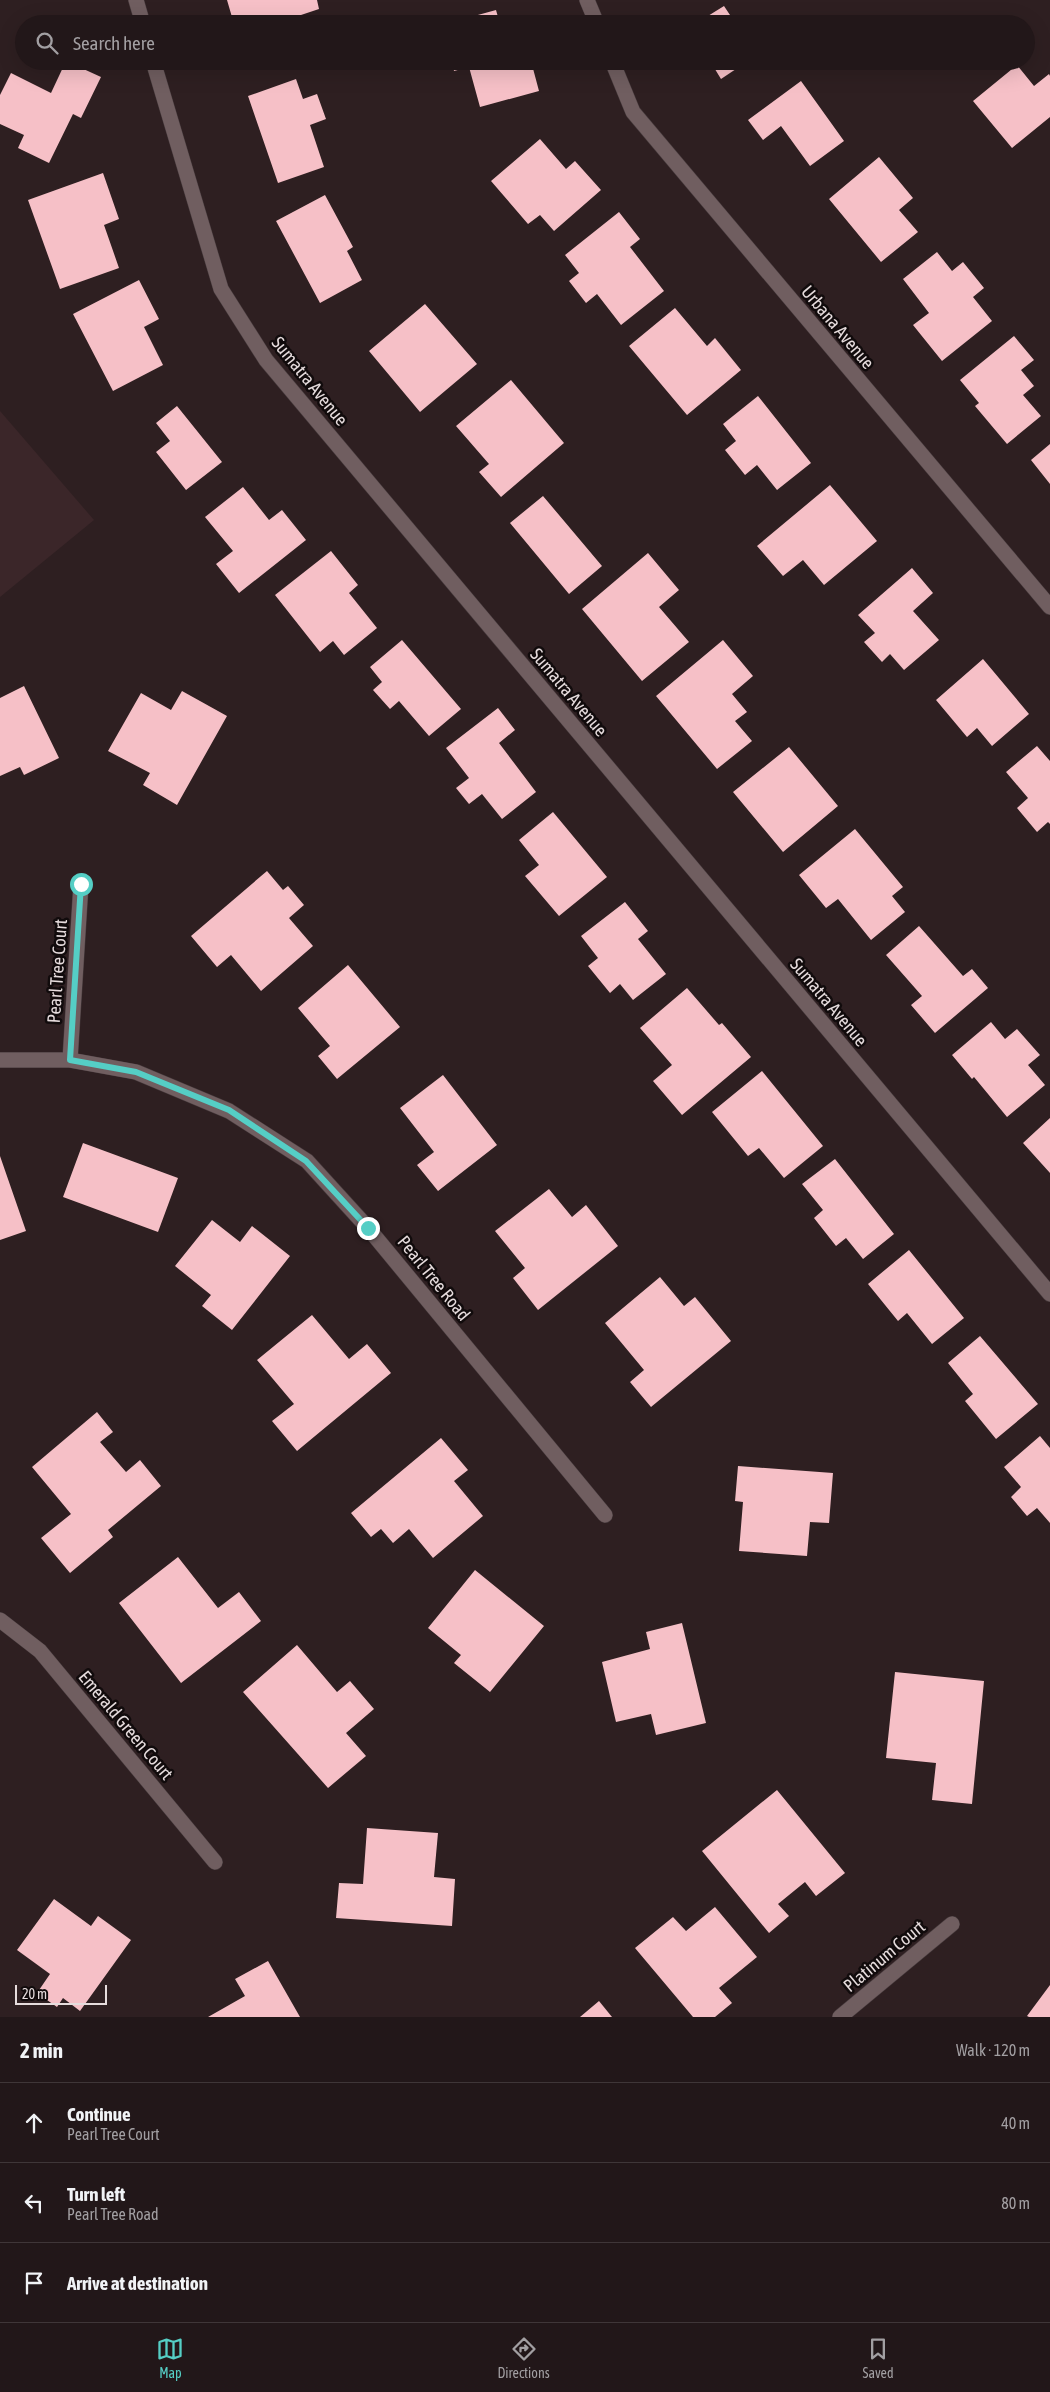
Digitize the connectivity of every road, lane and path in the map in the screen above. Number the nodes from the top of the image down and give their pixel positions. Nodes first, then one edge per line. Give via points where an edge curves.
1 (136, 0) edge
2 (587, 0) edge
3 (140, 15) edge
4 (593, 15) edge
5 (156, 70) edge
6 (616, 70) edge
7 (1050, 607) edge
8 (81, 884) dead end
9 (0, 1060) edge
10 (70, 1060) junction
11 (1050, 1294) edge
12 (605, 1515) dead end
13 (0, 1620) edge
14 (215, 1862) dead end
15 (952, 1924) dead end
16 (840, 2017) edge

1 - 3 street
2 - 4 street
5 - 11 street, Sumatra Avenue via 221,289 266,360
6 - 7 street, Urbana Avenue via 633,112
8 - 10 street, Pearl Tree Court
9 - 10 street, Pearl Tree Road
10 - 12 street, Pearl Tree Road via 136,1072 229,1110 306,1161 368,1228
13 - 14 street, Emerald Green Court via 40,1650
15 - 16 street, Platinum Court

